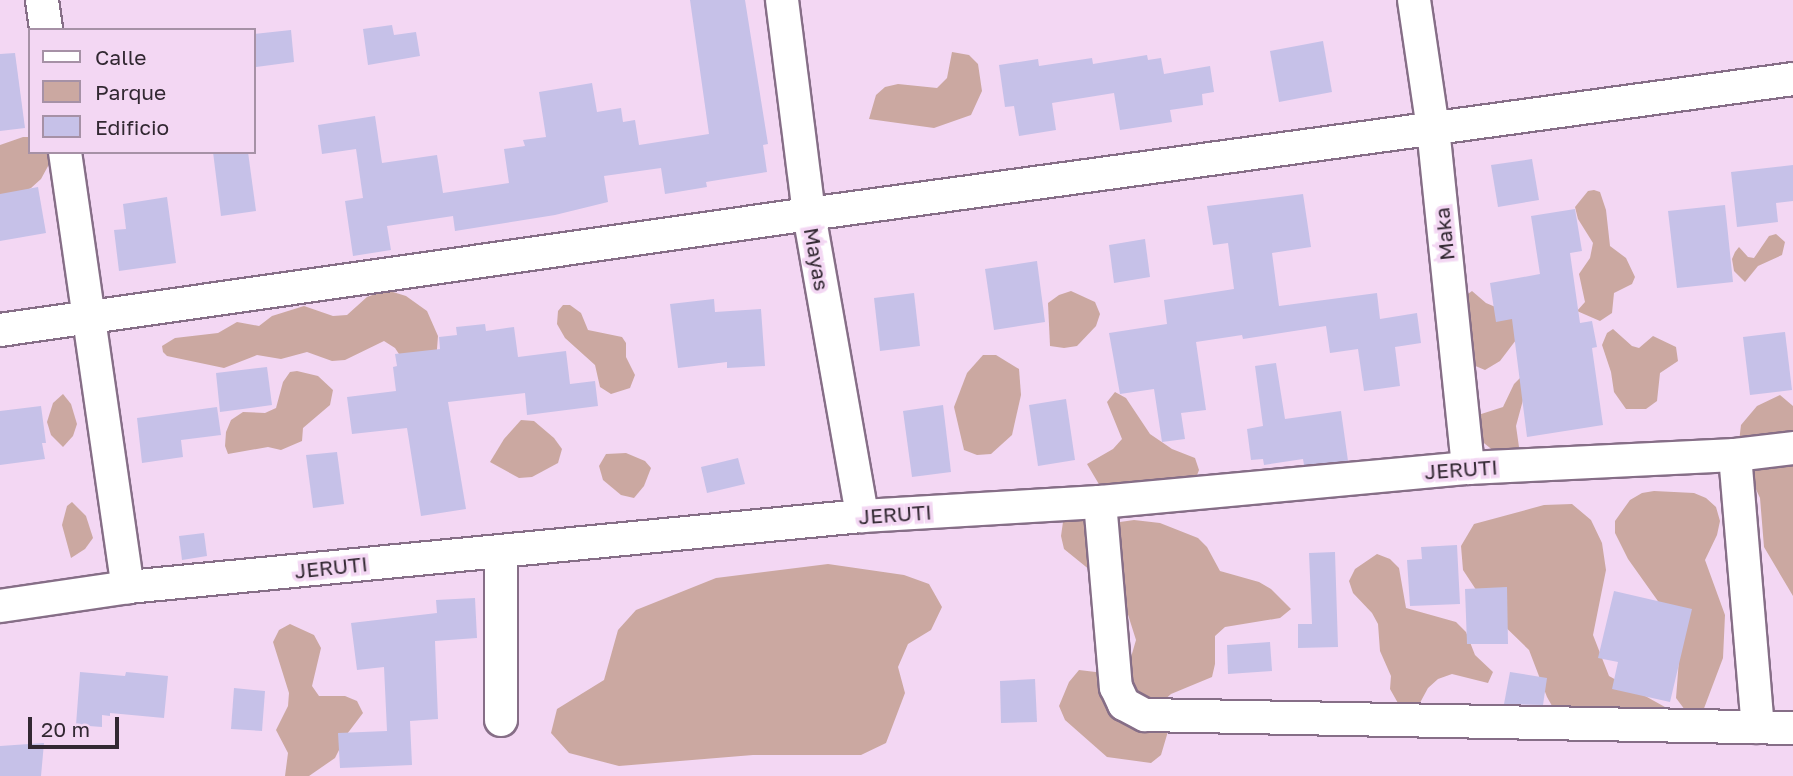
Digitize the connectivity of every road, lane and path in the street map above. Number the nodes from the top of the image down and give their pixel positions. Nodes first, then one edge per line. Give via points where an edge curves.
1 (42, 0) edge
2 (782, 0) edge
3 (1414, 0) edge
4 (46, 28) edge
5 (1793, 79) edge
6 (1433, 128) junction
7 (65, 154) edge
8 (809, 214) junction
9 (90, 316) junction
10 (0, 330) edge
11 (1793, 448) edge
12 (1735, 455) junction
13 (1468, 468) junction
14 (1100, 502) junction
15 (862, 516) junction
16 (501, 551) junction
17 (128, 587) junction
18 (0, 606) edge
19 (501, 720) dead end
20 (1758, 727) junction
21 (1793, 728) edge

1 - 4 street
2 - 8 street, Mayas
3 - 6 street, Maka
5 - 6 street
6 - 8 street
6 - 13 street, Maka
7 - 9 street
8 - 9 street
8 - 15 street, Mayas
9 - 10 street
9 - 17 street
11 - 12 street, JERUTI
12 - 13 street, JERUTI
12 - 20 street
13 - 14 street, JERUTI
14 - 15 street, JERUTI
14 - 20 street via 1116,687 1124,704 1145,715
15 - 16 street, JERUTI
16 - 17 street, JERUTI
16 - 19 street
17 - 18 street, JERUTI
20 - 21 street

